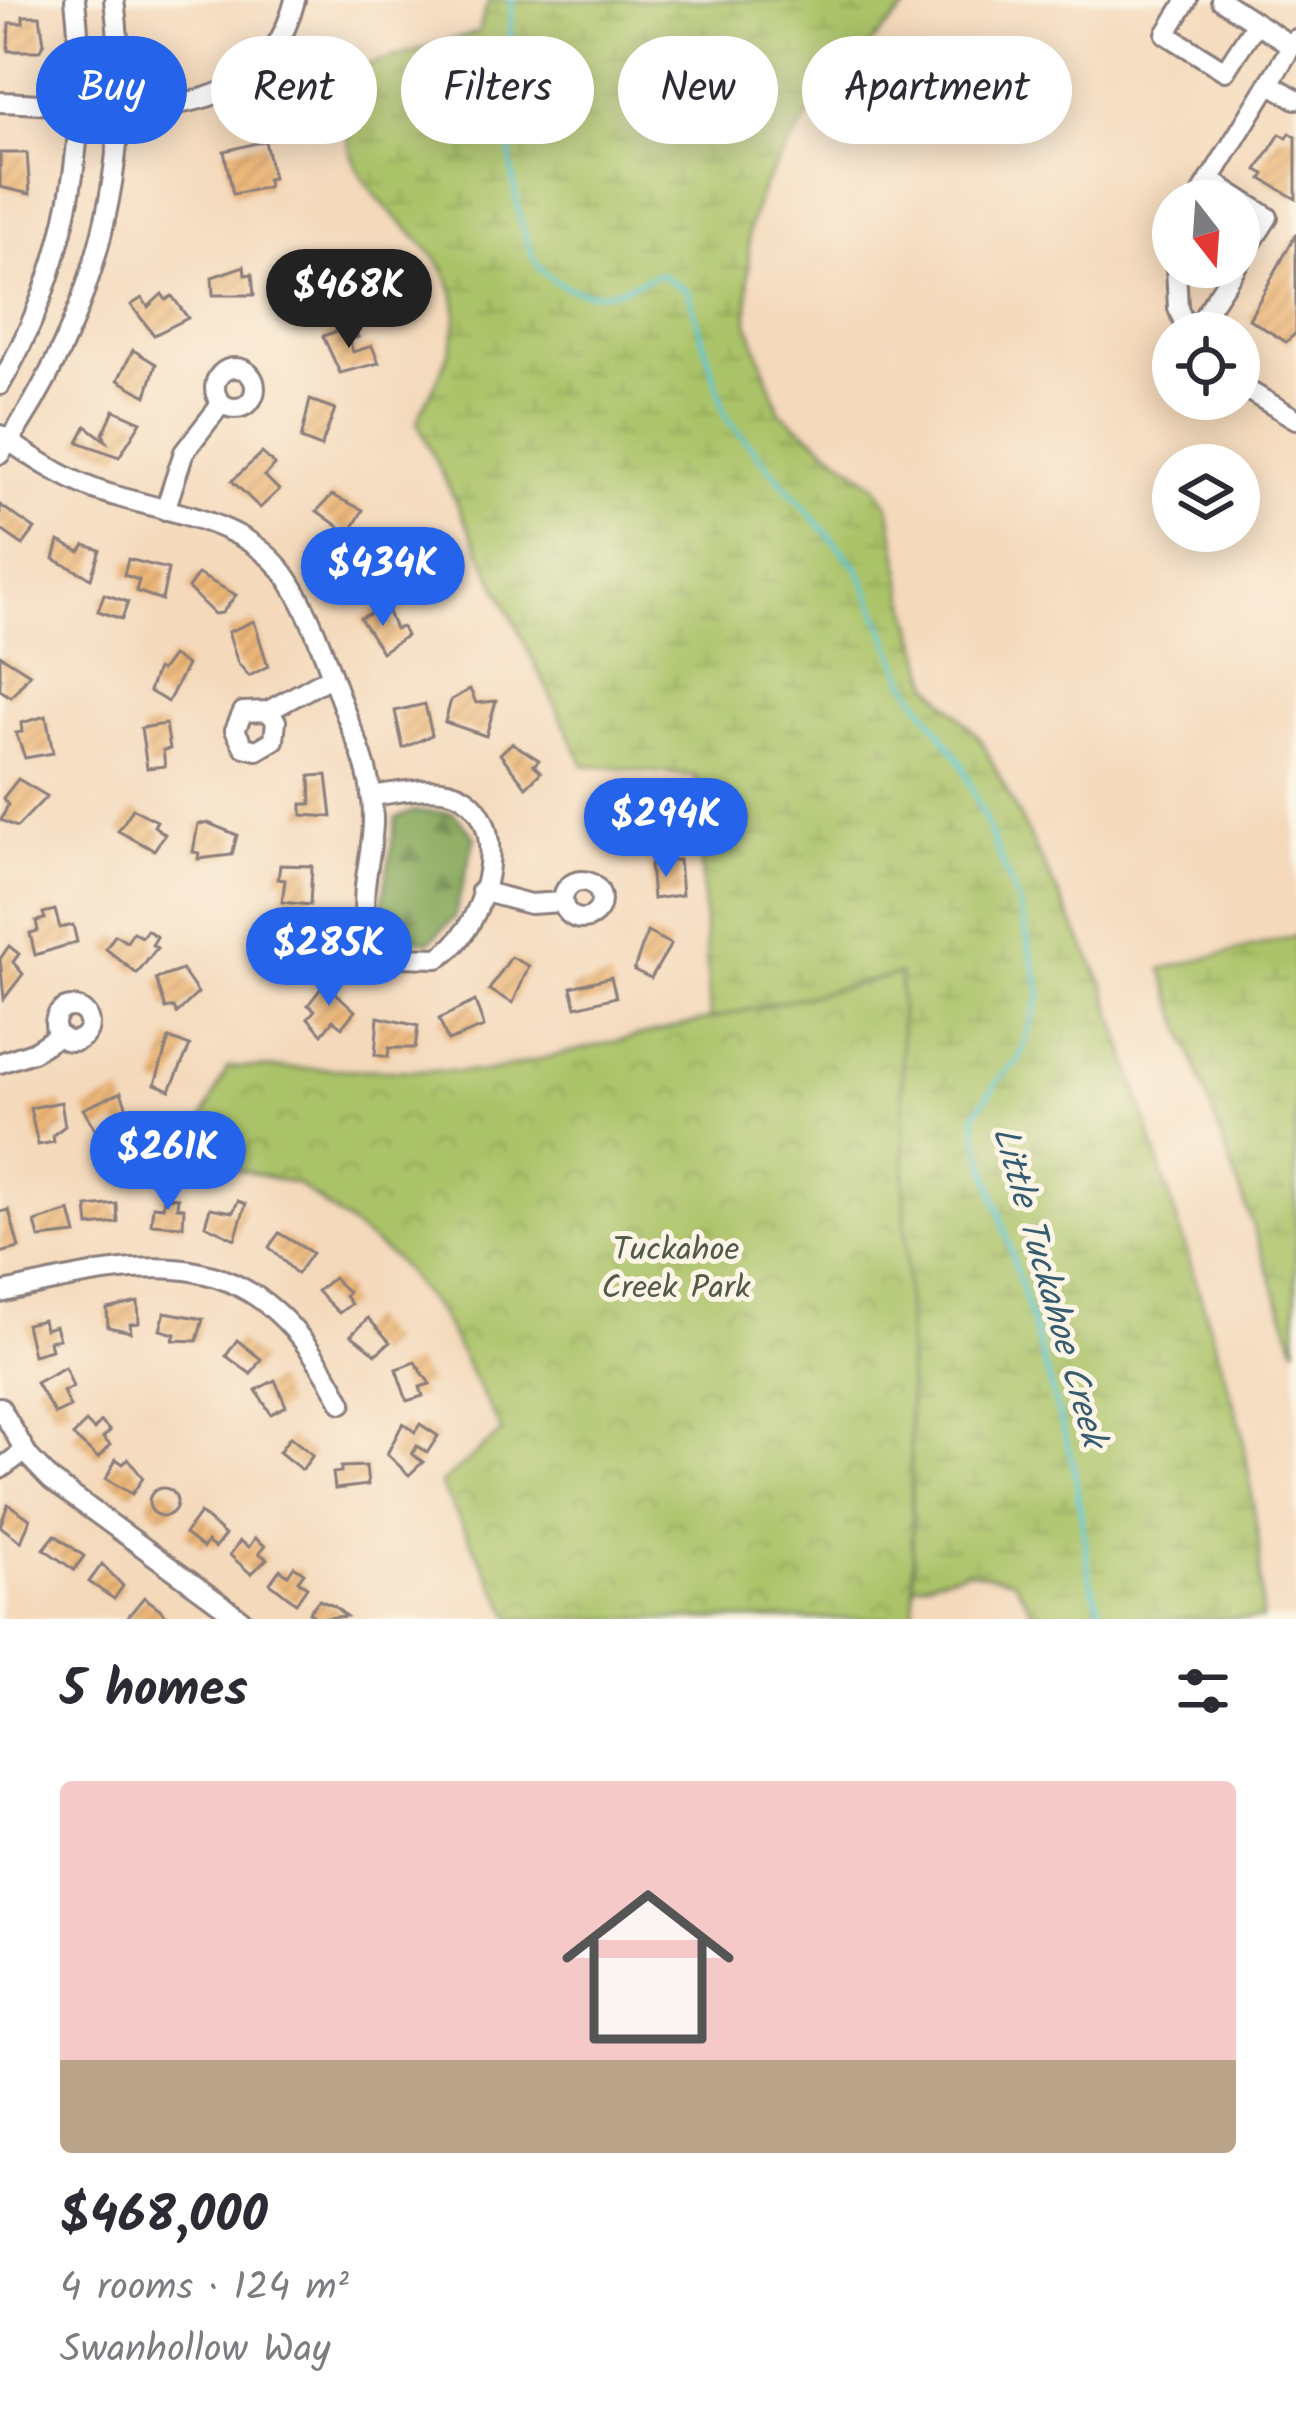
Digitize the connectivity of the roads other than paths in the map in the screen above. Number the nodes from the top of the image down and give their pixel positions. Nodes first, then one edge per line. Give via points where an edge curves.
1 (75, 0) edge
2 (114, 0) edge
3 (295, 0) edge
4 (1187, 0) edge
5 (1221, 0) edge
6 (1256, 23) junction
7 (77, 36) edge
8 (116, 36) edge
9 (1294, 42) edge
10 (1270, 84) junction
11 (1296, 99) edge
12 (0, 102) edge
13 (36, 103) edge
14 (187, 103) edge
15 (78, 144) edge
16 (117, 144) edge
17 (1210, 180) edge
18 (0, 386) edge
19 (1260, 398) edge
20 (222, 403) dead end
21 (1296, 419) edge
22 (3, 443) edge
23 (165, 510) junction
24 (330, 676) junction
25 (268, 711) dead end
26 (371, 796) junction
27 (481, 891) junction
28 (563, 902) dead end
29 (59, 1035) dead end
30 (0, 1063) edge
31 (0, 1293) edge
32 (342, 1403) dead end
33 (0, 1407) edge
34 (25, 1450) junction
35 (0, 1468) edge
36 (241, 1619) edge

1 - 7 street
2 - 8 street
3 - 14 street via 269,59 228,92
4 - 6 street via 1166,34 1225,71
5 - 6 street
6 - 9 street
9 - 10 street
10 - 11 street
10 - 17 street
12 - 13 street
15 - 18 street via 55,261
16 - 22 street via 90,280 55,365
19 - 21 street
20 - 23 street via 184,452
22 - 23 street via 74,480
23 - 24 street via 249,539 274,560
24 - 25 street
24 - 26 street
26 - 27 street via 443,791 476,808 490,840
26 - 27 street via 362,908 378,945 412,961 438,958 459,943
27 - 28 street via 530,904
29 - 30 street
31 - 32 street via 108,1268 206,1274 252,1295 302,1336
33 - 34 street
34 - 35 street
34 - 36 street via 64,1492

